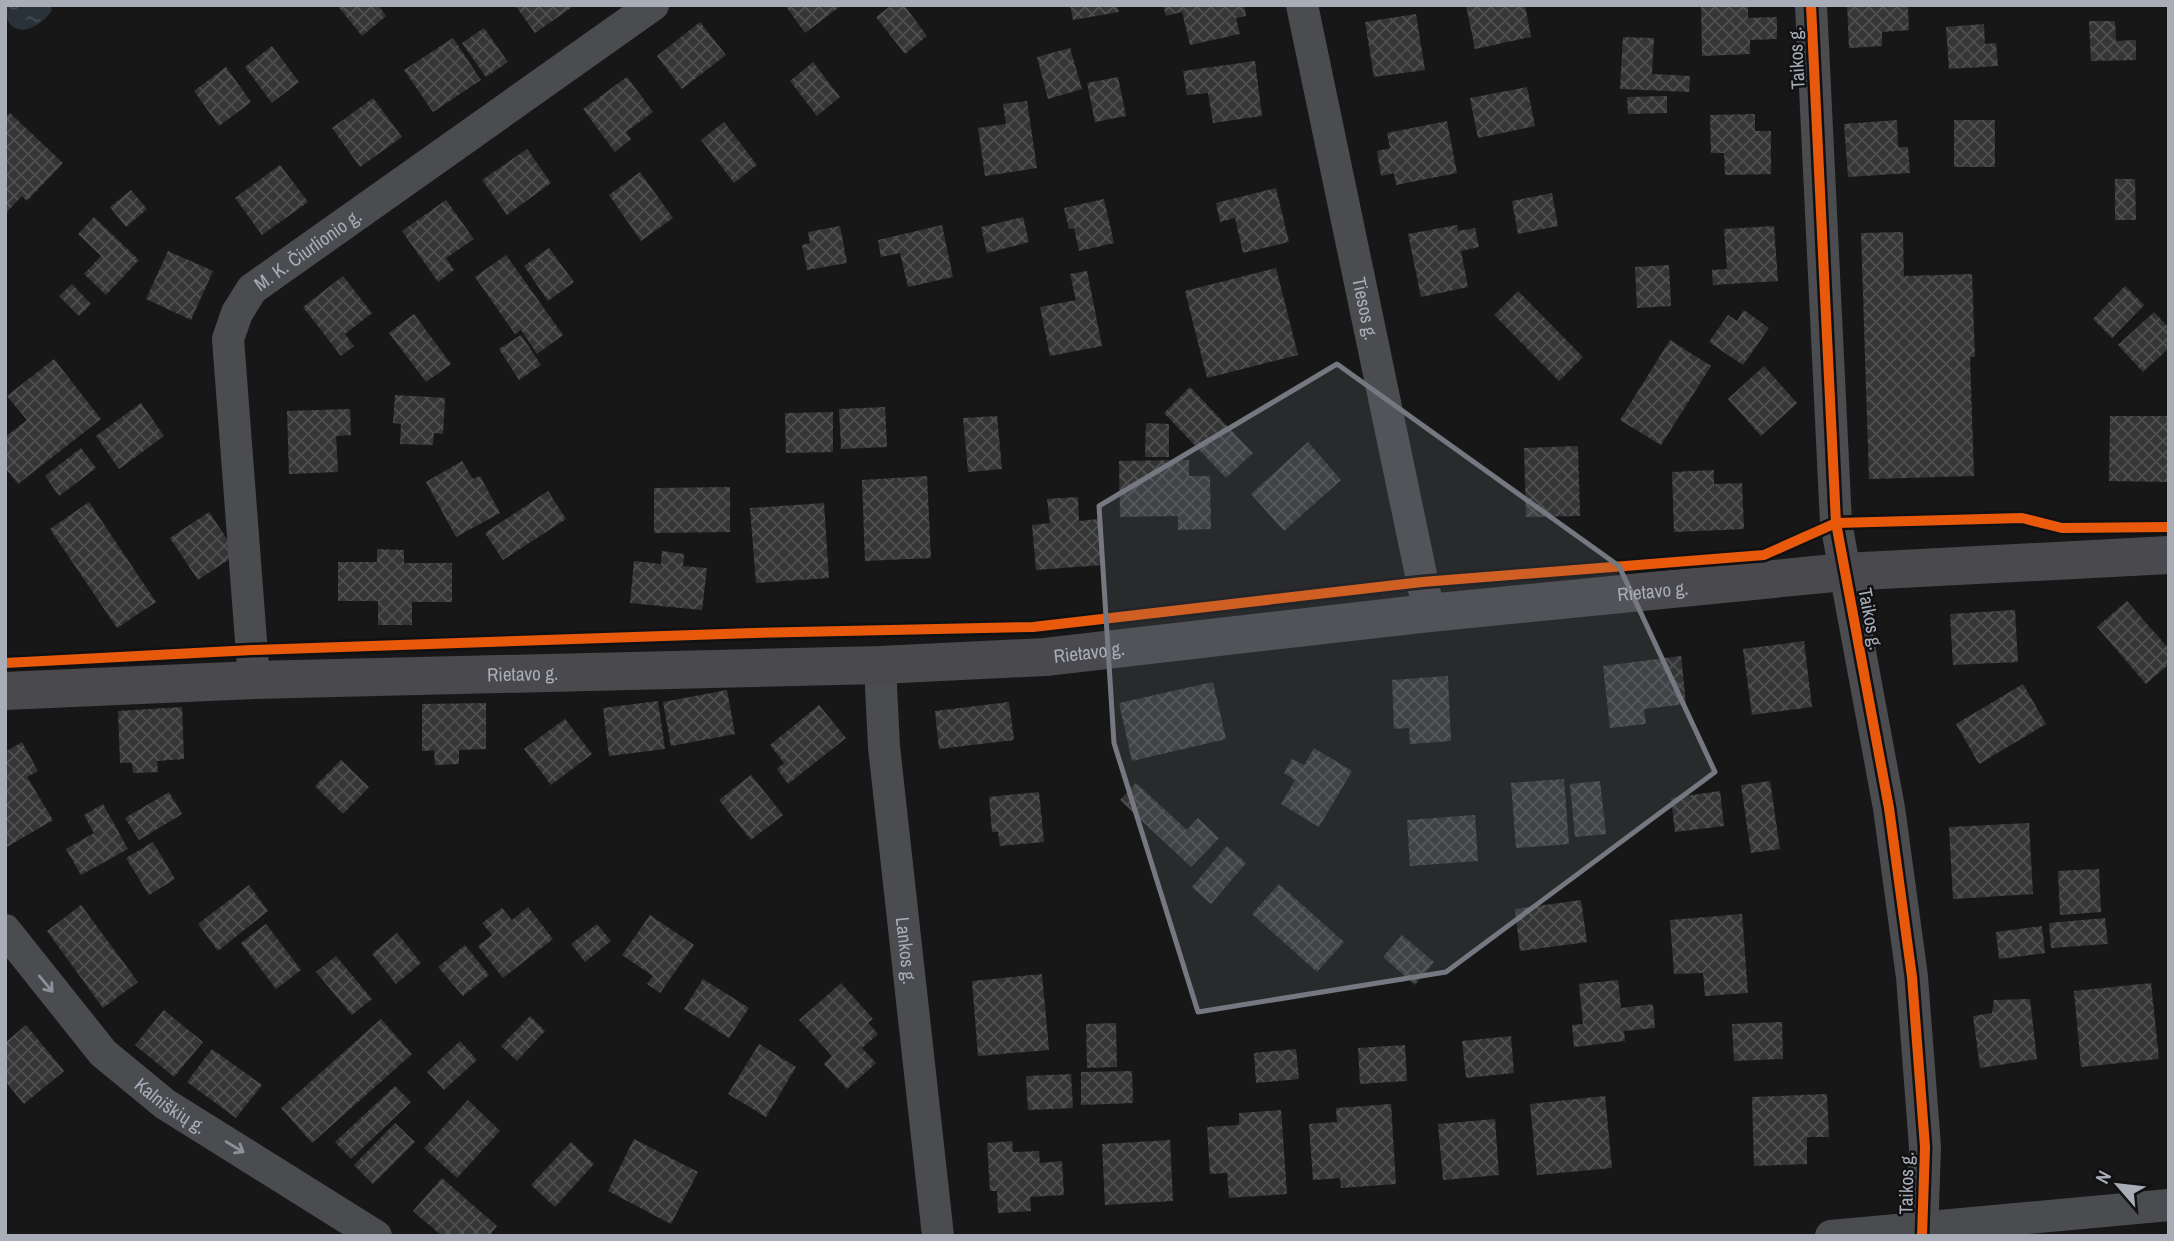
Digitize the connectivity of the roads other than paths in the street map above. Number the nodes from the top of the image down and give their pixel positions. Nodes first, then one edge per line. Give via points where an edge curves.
1 (653, 5) edge
2 (1303, 5) edge
3 (1811, 5) edge
4 (2169, 555) edge
5 (1844, 572) junction
6 (1429, 613) junction
7 (880, 665) junction
8 (254, 680) junction
9 (5, 691) edge
10 (5, 930) edge
11 (2169, 1205) edge
12 (1922, 1232) edge
13 (376, 1236) edge
14 (938, 1236) edge
15 (1831, 1236) edge

1 - 8 street, M. K. Čiurlionio g. via 252,289 237,313 228,339
2 - 6 street, Tiesos g.
3 - 5 street, Taikos g. via 1836,523
4 - 5 main road, Rietavo g.
5 - 6 main road, Rietavo g.
5 - 12 street, Taikos g. via 1889,808 1912,977 1925,1147
6 - 7 main road, Rietavo g. via 1045,657
7 - 8 main road, Rietavo g.
7 - 14 street, Lankos g. via 884,747
8 - 9 main road, Rietavo g.
10 -> 13 street, Kalniškių g. via 103,1053 164,1104
11 - 12 street
12 - 15 street

